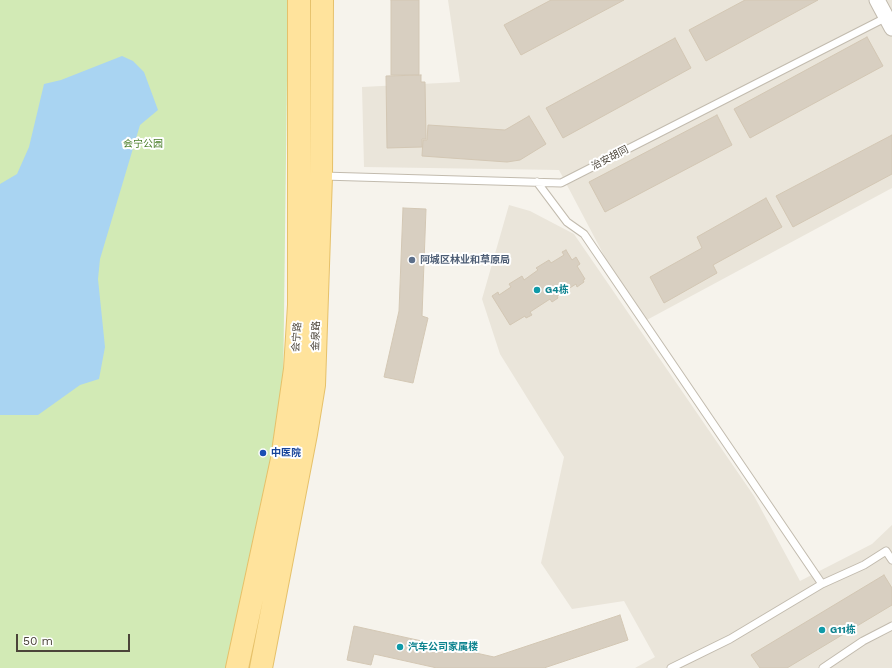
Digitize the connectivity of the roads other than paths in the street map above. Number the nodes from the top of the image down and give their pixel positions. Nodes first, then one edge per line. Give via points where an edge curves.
1 (299, 0) edge
2 (322, 0) edge
3 (877, 0) edge
4 (890, 20) edge
5 (310, 175) junction
6 (537, 182) junction
7 (892, 560) edge
8 (822, 584) junction
9 (892, 626) edge
10 (237, 668) edge
11 (261, 668) edge
12 (671, 668) edge
13 (823, 668) edge

1 - 5 main road, 会宁路
2 - 5 main road, 金泉路
3 - 4 street
4 - 6 lane, 治安胡同 via 561,183
5 - 6 lane, 治安胡同
5 - 10 main road, 会宁路 via 295,369 282,459
5 - 11 main road, 金泉路 via 314,385
6 - 8 lane via 566,222 584,234
7 - 8 lane via 886,551 864,565
8 - 12 lane via 730,639
9 - 13 lane via 863,641

